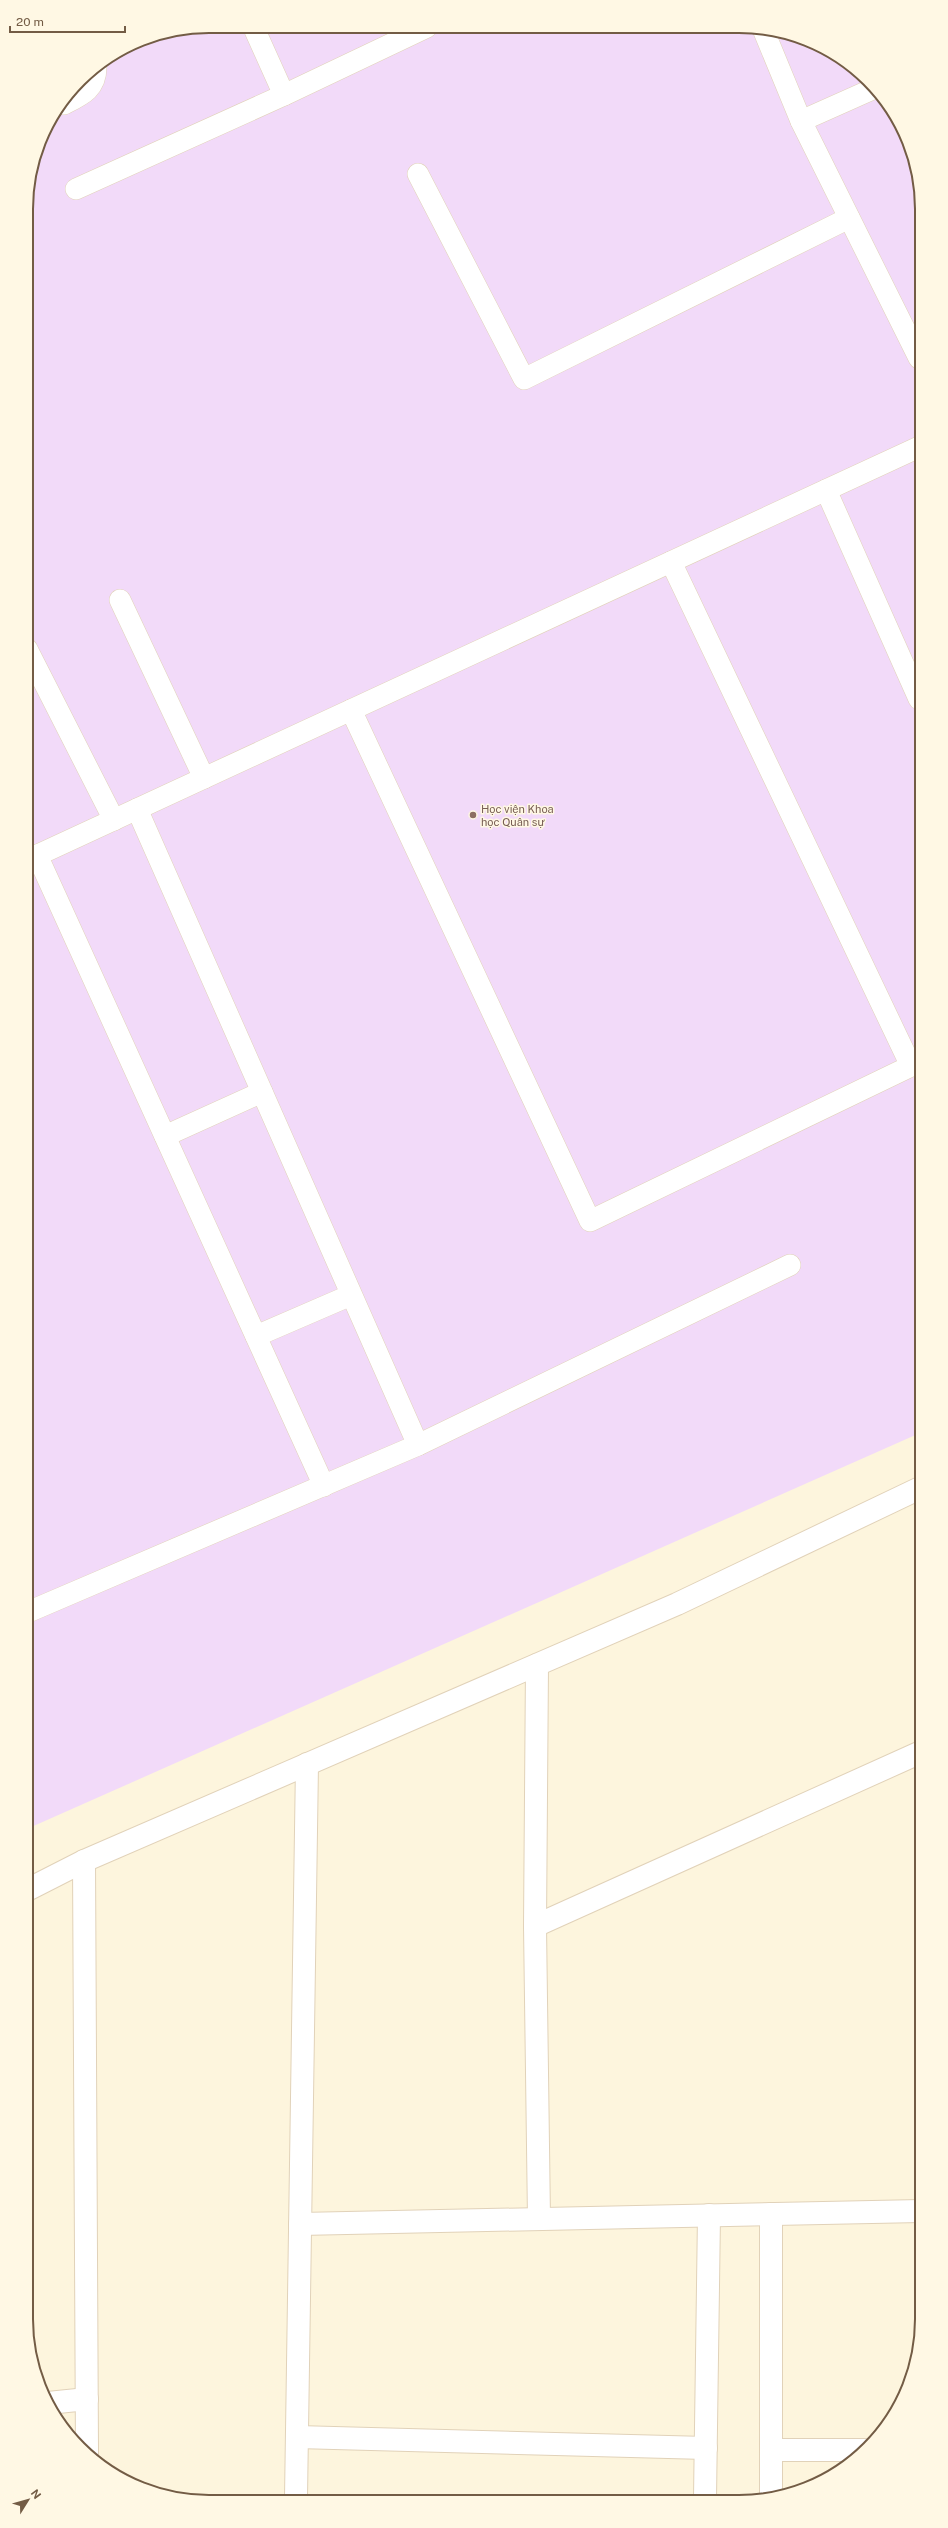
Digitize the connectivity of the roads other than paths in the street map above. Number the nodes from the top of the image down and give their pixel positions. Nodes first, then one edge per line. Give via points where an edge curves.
1 (256, 33) edge
2 (414, 33) edge
3 (765, 35) edge
4 (96, 74) edge
5 (869, 91) edge
6 (284, 94) junction
7 (70, 101) edge
8 (801, 121) junction
9 (418, 174) dead end
10 (76, 189) dead end
11 (849, 218) junction
12 (915, 350) edge
13 (915, 449) edge
14 (826, 490) junction
15 (671, 562) junction
16 (120, 600) dead end
17 (33, 661) edge
18 (915, 690) edge
19 (352, 710) junction
20 (204, 778) junction
21 (137, 809) junction
22 (114, 820) junction
23 (33, 858) edge
24 (33, 860) edge
25 (262, 1092) junction
26 (165, 1136) junction
27 (790, 1265) dead end
28 (351, 1295) junction
29 (256, 1336) junction
30 (418, 1446) junction
31 (324, 1486) junction
32 (915, 1490) edge
33 (33, 1610) edge
34 (537, 1664) junction
35 (915, 1755) edge
36 (307, 1764) junction
37 (84, 1861) junction
38 (33, 1886) edge
39 (535, 1926) junction
40 (915, 2211) edge
41 (770, 2214) junction
42 (709, 2215) junction
43 (539, 2219) junction
44 (300, 2224) junction
45 (87, 2398) junction
46 (54, 2402) edge
47 (297, 2437) junction
48 (87, 2445) edge
49 (706, 2448) junction
50 (771, 2450) junction
51 (856, 2450) edge
52 (771, 2492) edge
53 (296, 2495) edge
54 (705, 2495) edge

1 - 6 lane
2 - 6 lane
3 - 8 lane
4 - 7 lane via 91,87
5 - 8 lane
6 - 10 lane
8 - 11 lane
9 - 11 lane via 524,378
11 - 12 lane
13 - 14 lane
14 - 15 lane
14 - 18 lane
15 - 19 lane
15 - 19 lane via 911,1066 590,1221
16 - 20 lane
17 - 22 lane
19 - 20 lane
20 - 21 lane
21 - 22 lane
21 - 25 lane
22 - 23 lane
24 - 26 lane
25 - 26 lane
25 - 28 lane
26 - 29 lane
27 - 30 lane
28 - 29 lane
28 - 30 lane
29 - 31 lane
30 - 31 lane
31 - 33 lane
32 - 34 street via 678,1604
34 - 36 street
34 - 39 street
35 - 39 street
36 - 37 street
36 - 44 street
37 - 38 street
37 - 45 street
39 - 43 street
40 - 41 street
41 - 42 street
41 - 50 street
42 - 43 street
42 - 49 street
43 - 44 street
44 - 47 street
45 - 46 street
45 - 48 street
47 - 49 street
47 - 53 street
49 - 54 street
50 - 51 street
50 - 52 street

